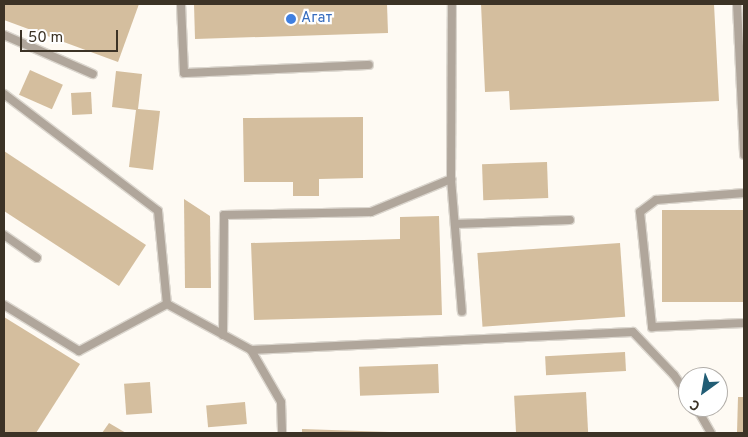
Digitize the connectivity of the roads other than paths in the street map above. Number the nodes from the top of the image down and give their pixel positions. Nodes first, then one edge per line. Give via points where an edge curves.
1 (181, 4) edge
2 (452, 4) edge
3 (737, 4) edge
4 (4, 35) edge
5 (369, 65) dead end
6 (93, 74) dead end
7 (4, 94) edge
8 (744, 156) edge
9 (451, 180) junction
10 (744, 193) edge
11 (570, 220) dead end
12 (454, 224) junction
13 (4, 235) edge
14 (37, 258) dead end
15 (167, 304) junction
16 (4, 305) edge
17 (462, 312) dead end
18 (744, 323) edge
19 (223, 335) junction
20 (250, 350) junction
21 (678, 381) edge
22 (702, 417) edge
23 (282, 433) edge
24 (711, 433) edge

1 - 5 lane via 184,73
2 - 9 lane
3 - 8 lane
4 - 6 lane
7 - 15 lane via 158,210
9 - 12 lane
9 - 19 lane via 371,212 224,215
10 - 18 lane via 656,200 640,212 652,327
11 - 12 lane
12 - 17 lane
13 - 14 lane
15 - 16 lane via 78,351
15 - 19 lane
19 - 20 lane
20 - 21 lane via 633,332
20 - 23 lane via 281,402
22 - 24 lane

